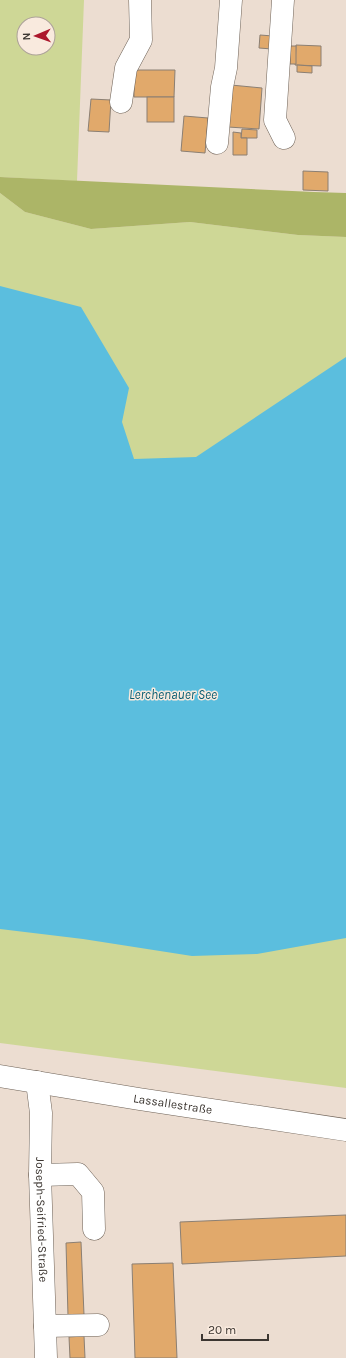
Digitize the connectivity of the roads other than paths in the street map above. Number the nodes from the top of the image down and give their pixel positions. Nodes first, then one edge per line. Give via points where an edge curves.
1 (140, 0) edge
2 (232, 0) edge
3 (283, 0) edge
4 (121, 102) dead end
5 (284, 138) dead end
6 (217, 144) dead end
7 (0, 1076) edge
8 (38, 1082) junction
9 (346, 1130) edge
10 (40, 1175) junction
11 (94, 1228) dead end
12 (98, 1325) dead end
13 (45, 1326) junction
14 (46, 1358) edge

1 - 4 street via 141,40 126,68
2 - 6 street
3 - 5 street via 275,120
7 - 8 street, Lassallestraße
8 - 9 street, Lassallestraße
8 - 10 street, Joseph-Seifried-Straße via 41,1113
10 - 11 street via 78,1174 93,1192
10 - 13 street, Joseph-Seifried-Straße
12 - 13 street
13 - 14 street, Joseph-Seifried-Straße

